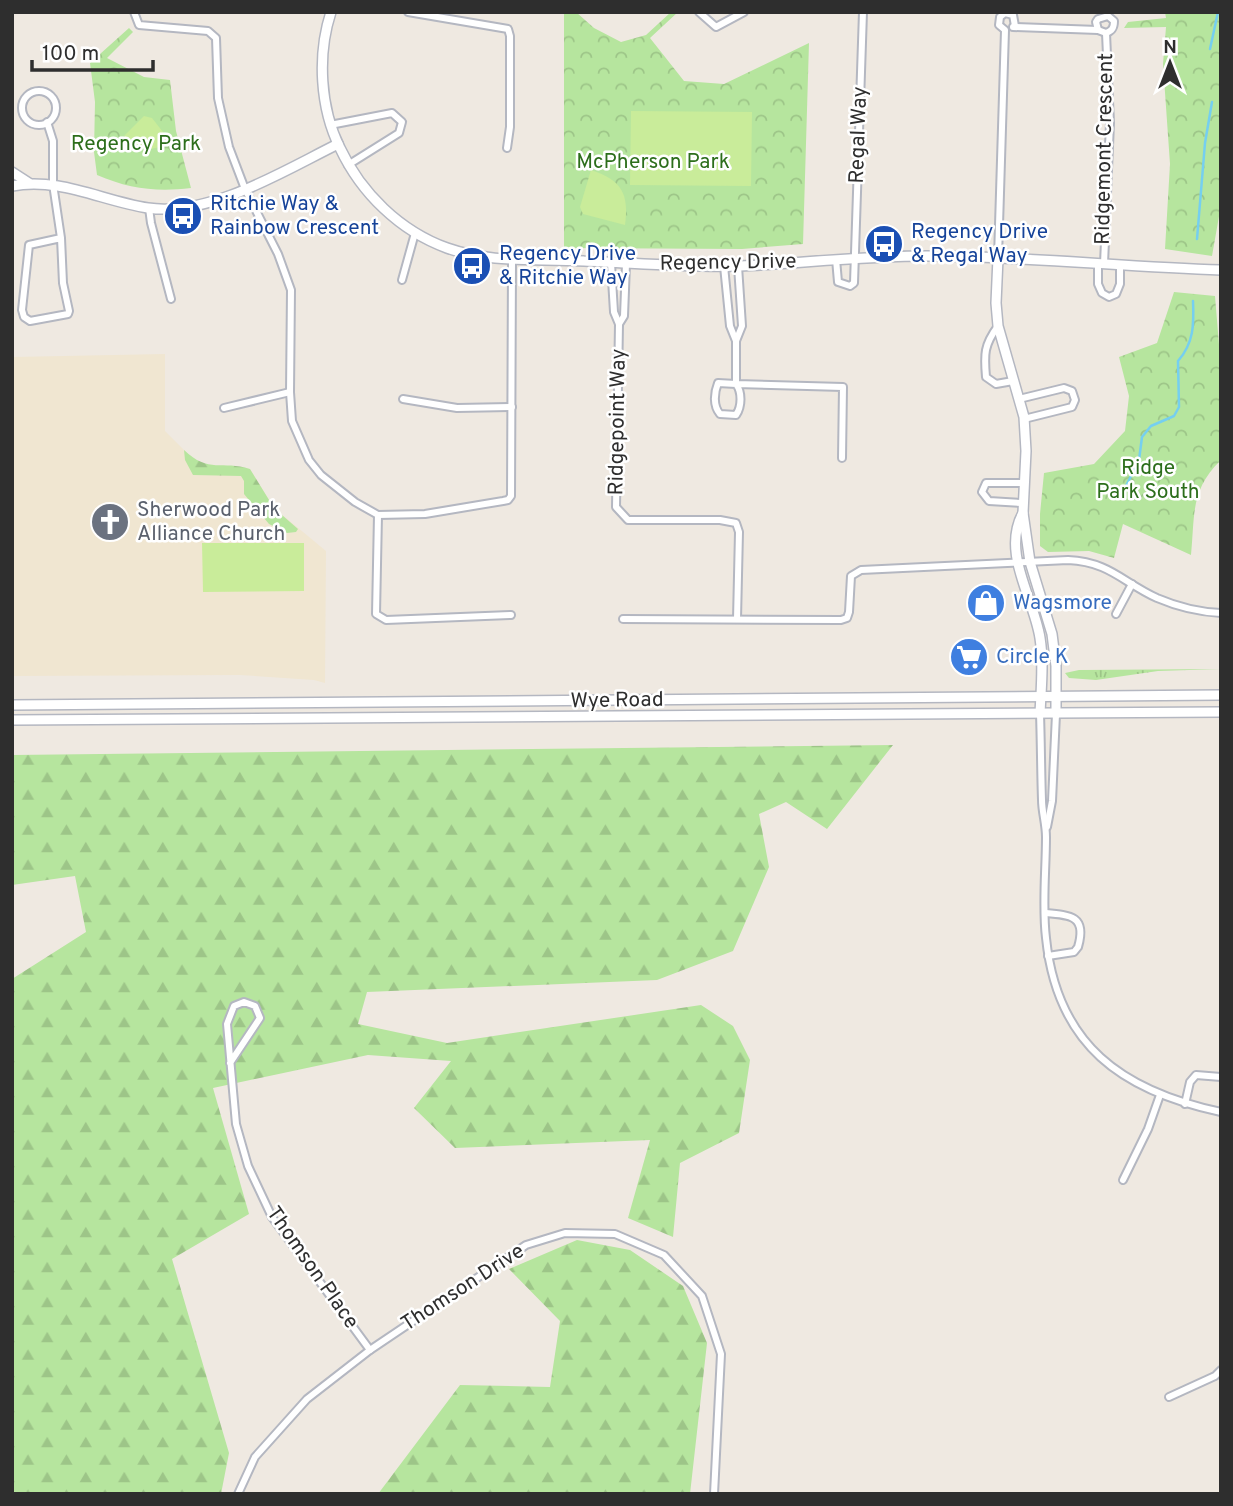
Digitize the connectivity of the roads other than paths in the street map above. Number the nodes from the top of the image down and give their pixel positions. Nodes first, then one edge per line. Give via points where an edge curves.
1 (134, 12) edge
2 (331, 12) edge
3 (408, 12) edge
4 (699, 12) edge
5 (744, 12) edge
6 (863, 12) edge
7 (1015, 26) junction
8 (1004, 30) junction
9 (47, 122) junction
10 (330, 125) junction
11 (338, 144) junction
12 (507, 148) dead end
13 (348, 165) junction
14 (12, 172) edge
15 (29, 183) junction
16 (53, 184) junction
17 (12, 186) edge
18 (245, 189) junction
19 (149, 208) junction
20 (415, 233) junction
21 (61, 238) junction
22 (855, 257) junction
23 (998, 258) junction
24 (836, 259) junction
25 (512, 261) junction
26 (611, 263) junction
27 (626, 264) junction
28 (1101, 264) junction
29 (1120, 265) junction
30 (724, 266) junction
31 (738, 266) junction
32 (1221, 271) edge
33 (402, 280) dead end
34 (171, 299) dead end
35 (619, 324) junction
36 (998, 327) junction
37 (736, 341) junction
38 (1013, 381) junction
39 (736, 384) junction
40 (290, 392) junction
41 (403, 399) dead end
42 (1019, 399) junction
43 (512, 407) junction
44 (224, 408) dead end
45 (1024, 419) junction
46 (842, 458) dead end
47 (1024, 483) junction
48 (1023, 508) junction
49 (378, 514) junction
50 (1018, 562) junction
51 (1030, 562) junction
52 (1132, 584) junction
53 (1221, 613) edge
54 (1116, 614) dead end
55 (511, 615) dead end
56 (737, 619) junction
57 (623, 620) dead end
58 (1221, 695) edge
59 (1041, 696) junction
60 (1056, 696) junction
61 (12, 698) edge
62 (12, 705) edge
63 (37, 705) junction
64 (1221, 712) edge
65 (1040, 714) junction
66 (1056, 714) junction
67 (13, 721) edge
68 (1046, 832) junction
69 (1045, 913) junction
70 (1048, 956) junction
71 (230, 1063) junction
72 (1221, 1077) edge
73 (1160, 1095) junction
74 (1185, 1104) junction
75 (1221, 1112) edge
76 (1123, 1180) dead end
77 (370, 1350) junction
78 (1221, 1370) edge
79 (1169, 1397) dead end
80 (238, 1494) edge
81 (714, 1494) edge

1 - 18 street via 139,25 208,31 216,38 222,122
2 - 10 main road, Regency Drive via 323,78
3 - 12 street via 509,29
4 - 5 street via 716,27
6 - 22 street, Regal Way
7 - 8 street, Ridgemont Crescent
7 - 8 street, Ridgemont Crescent via 1016,18 1003,14 998,21
7 - 28 street, Ridgemont Crescent via 1102,32 1110,123
8 - 23 street
9 - 9 street via 54,115 54,99 46,92 30,93 22,107 26,118 36,124
9 - 16 street via 53,141
10 - 11 main road, Regency Drive
10 - 13 street via 392,113 402,122 399,133
11 - 13 main road, Regency Drive
11 - 18 main road
13 - 20 main road, Regency Drive via 371,196
14 - 15 main road
15 - 16 main road
15 - 17 main road
16 - 19 main road
16 - 21 street
18 - 19 main road via 196,206
18 - 40 street via 291,290
19 - 34 street
20 - 25 main road, Regency Drive via 474,257
20 - 33 street
21 - 21 street via 29,245 22,310 30,321 68,314
22 - 23 main road, Regency Drive
22 - 24 main road, Regency Drive
22 - 24 street via 856,280 850,286 838,282
23 - 28 main road, Regency Drive
23 - 36 main road
24 - 31 main road, Regency Drive
25 - 26 main road, Regency Drive
25 - 43 street
26 - 27 main road, Regency Drive
26 - 35 street, Ridgepoint Way
27 - 30 main road, Regency Drive
27 - 35 street, Ridgepoint Way via 624,316
28 - 29 main road, Regency Drive
28 - 29 street via 1098,284 1109,297 1120,284
29 - 32 main road, Regency Drive
30 - 31 main road, Regency Drive
30 - 37 street via 730,326
31 - 37 street via 742,326
35 - 56 street, Ridgepoint Way via 616,507 628,520 736,523
36 - 38 main road
36 - 38 street via 985,349 986,377 996,384
37 - 39 street
38 - 42 main road
39 - 39 street via 718,383 716,409 720,414 736,415 740,390
39 - 46 street via 843,387
40 - 44 street
40 - 49 street via 292,421 309,460 355,502
41 - 43 street via 457,408
42 - 45 main road
42 - 45 street via 1064,388 1072,391 1075,400 1072,407
43 - 49 street via 512,492 508,500 425,514
45 - 47 main road
47 - 48 main road
47 - 48 street via 986,483 982,492 989,501
48 - 50 main road via 1017,524
48 - 51 main road
49 - 55 street via 376,614 386,620
50 - 51 street
50 - 56 street via 861,570 851,576 847,618
50 - 59 main road via 1040,638
51 - 52 street via 1088,562 1109,568
51 - 60 main road via 1052,634
52 - 53 street via 1188,609
52 - 54 street
56 - 57 street
58 - 60 main road, Wye Road
59 - 60 main road, Wye Road
59 - 63 main road, Wye Road
59 - 65 main road
60 - 66 main road
61 - 63 main road
62 - 63 main road, Wye Road
64 - 66 main road, Wye Road
65 - 66 main road, Wye Road
65 - 67 main road, Wye Road
65 - 68 street
66 - 68 street
68 - 69 street
69 - 70 street
69 - 70 street via 1069,915 1079,923 1080,940 1074,952
70 - 73 street via 1060,999 1085,1041 1116,1071
71 - 71 street, Thomson Place via 260,1018 255,1006 244,1002 234,1006 227,1024
71 - 77 street, Thomson Place via 236,1124 248,1167 272,1217
72 - 74 street via 1196,1075
73 - 74 street
73 - 76 street
74 - 75 street
77 - 80 street, Thomson Drive via 307,1399 255,1457
77 - 81 street, Thomson Drive via 526,1245 565,1233 615,1234 664,1255 702,1296 721,1354
78 - 79 street

